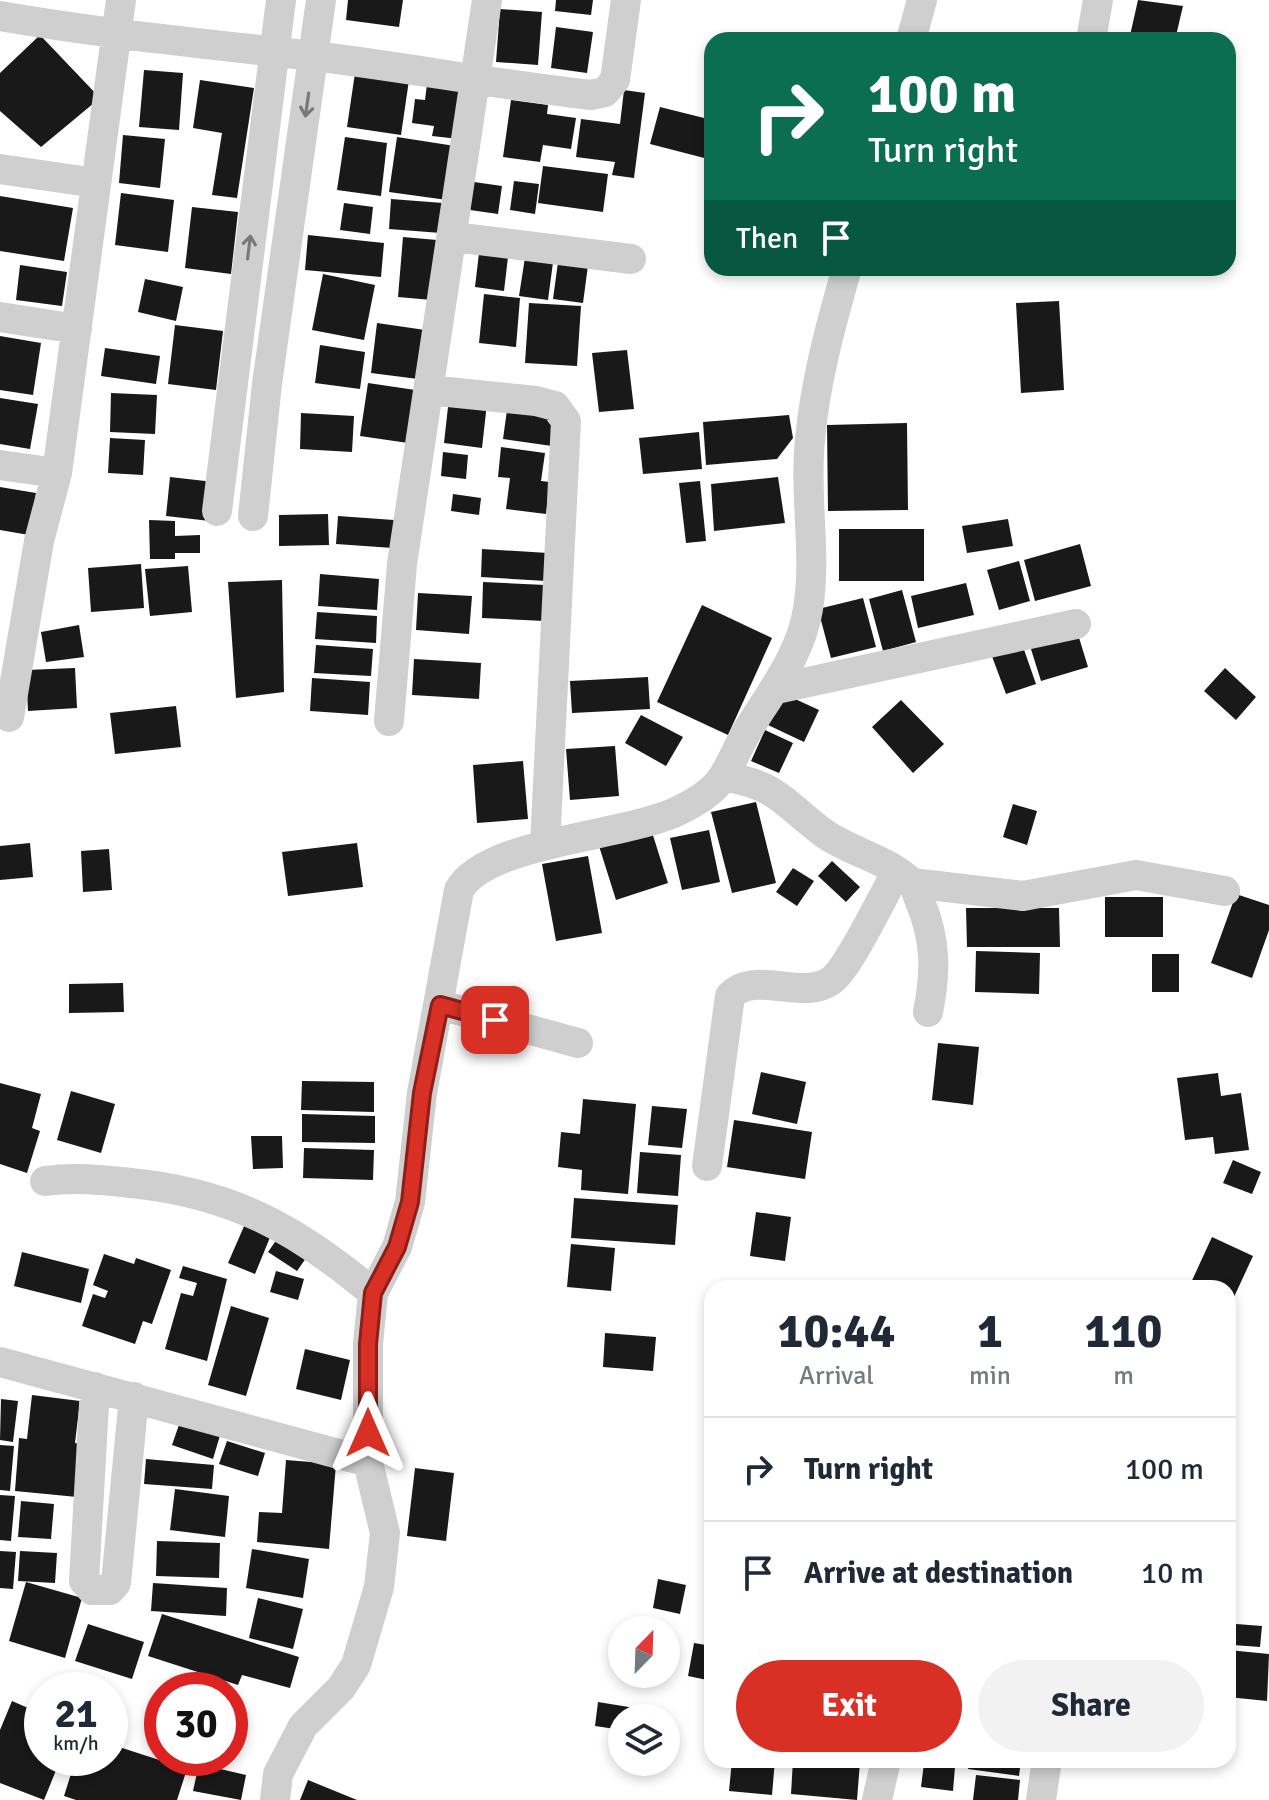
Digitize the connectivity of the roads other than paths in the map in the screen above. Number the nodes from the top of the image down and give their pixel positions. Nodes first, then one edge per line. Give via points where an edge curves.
1 (121, 0) edge
2 (281, 0) edge
3 (321, 0) edge
4 (487, 0) edge
5 (626, 0) edge
6 (922, 0) edge
7 (1098, 0) edge
8 (0, 16) edge
9 (913, 32) edge
10 (1092, 32) edge
11 (117, 36) junction
12 (274, 53) junction
13 (314, 56) junction
14 (477, 82) junction
15 (0, 169) edge
16 (96, 183) junction
17 (454, 237) junction
18 (631, 259) dead end
19 (845, 276) edge
20 (0, 317) edge
21 (238, 324) junction
22 (275, 328) junction
23 (77, 329) junction
24 (429, 390) junction
25 (0, 465) edge
26 (57, 473) junction
27 (217, 511) dead end
28 (253, 516) dead end
29 (1076, 624) dead end
30 (776, 689) junction
31 (9, 717) dead end
32 (389, 721) dead end
33 (727, 777) junction
34 (545, 845) junction
35 (904, 878) junction
36 (1225, 891) dead end
37 (440, 1005) junction
38 (928, 1012) dead end
39 (578, 1043) dead end
40 (707, 1166) dead end
41 (45, 1181) dead end
42 (373, 1293) junction
43 (0, 1362) edge
44 (95, 1387) junction
45 (134, 1397) junction
46 (368, 1462) junction
47 (884, 1768) edge
48 (1046, 1768) edge
49 (275, 1800) edge
50 (877, 1800) edge
51 (1041, 1800) edge

1 - 11 street
2 - 12 street
3 - 13 street
4 - 14 street
5 - 14 street via 615,80 599,94
6 - 9 street
7 - 10 street
8 - 11 street
11 - 12 street
11 - 16 street
12 - 13 street
21 -> 12 street
13 - 14 street
13 -> 22 street
14 - 17 street
15 - 16 street
16 - 23 street
17 - 18 street
17 - 24 street
19 - 30 street via 813,408 807,476 812,557 808,611
20 - 23 street
21 - 22 street
21 - 27 street
22 - 28 street
23 - 26 street
24 - 32 street via 402,564
24 - 34 street via 536,401 555,406 566,421
25 - 26 street
26 - 31 street via 39,541
29 - 30 street
30 - 33 street via 748,730
33 - 34 street via 702,798 662,817
33 - 35 street via 774,791 827,835
34 - 37 street via 484,866 463,882 455,903
35 - 36 street via 1023,896 1136,875
35 - 38 street via 932,935 936,974
35 - 40 street via 833,979 813,987 746,986 730,996
37 - 39 street
37 - 42 street via 422,1093 410,1202 397,1247
41 - 42 street via 146,1184 197,1192 252,1210 322,1252
42 - 46 street
43 - 44 street
44 - 45 street
44 - 45 street via 84,1581 92,1590 110,1590 116,1583
45 - 46 street
46 - 49 street via 385,1533 379,1587 356,1665 303,1726 278,1774
47 - 50 street
48 - 51 street

